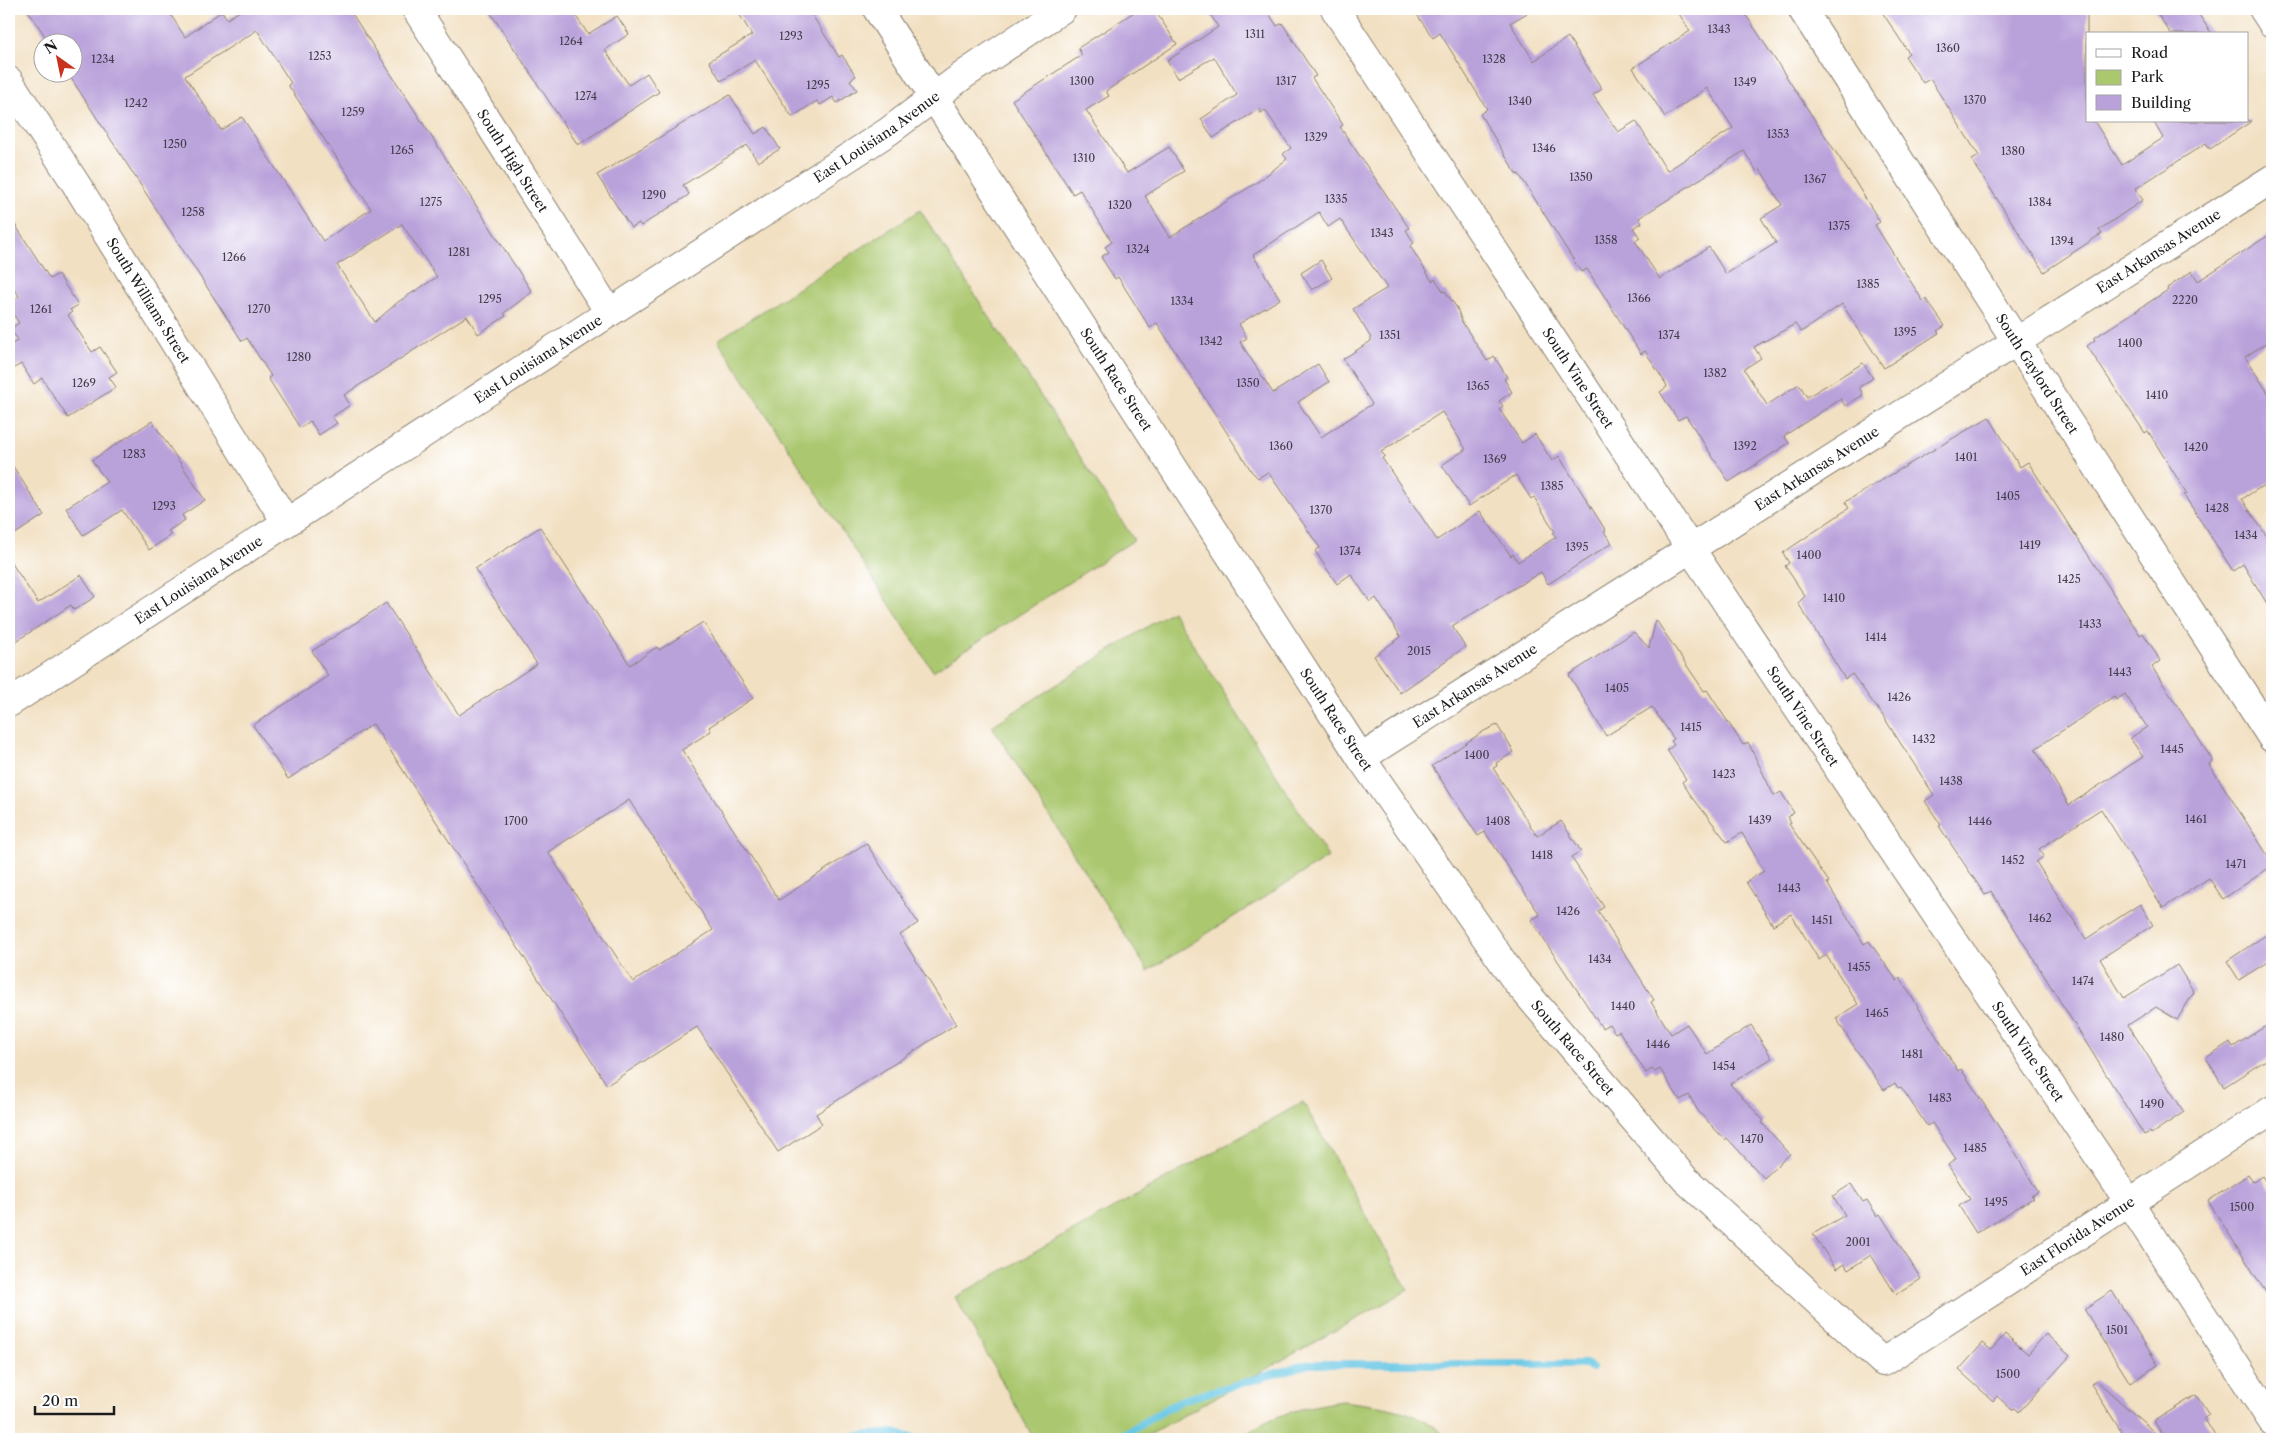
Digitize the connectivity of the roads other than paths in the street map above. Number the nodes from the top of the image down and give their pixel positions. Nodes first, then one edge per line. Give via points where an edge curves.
1 (416, 9) edge
2 (876, 9) edge
3 (1062, 9) edge
4 (1335, 9) edge
5 (1802, 9) edge
6 (2263, 9) edge
7 (2272, 23) edge
8 (9, 81) edge
9 (934, 99) junction
10 (2272, 179) edge
11 (609, 312) junction
12 (2016, 342) junction
13 (286, 522) junction
14 (1690, 548) junction
15 (9, 703) edge
16 (2272, 738) edge
17 (1360, 758) junction
18 (2272, 1110) edge
19 (2129, 1202) junction
20 (1882, 1362) joint
21 (2272, 1421) edge

1 - 11 street, South High Street
2 - 9 street, South Race Street
3 - 9 street, East Louisiana Avenue via 965,74
4 - 14 street, South Vine Street
5 - 12 street, South Gaylord Street
6 - 7 street
8 - 13 street, South Williams Street
9 - 11 street, East Louisiana Avenue
9 - 17 street, South Race Street
10 - 12 street, East Arkansas Avenue
11 - 13 street, East Louisiana Avenue
12 - 14 street, East Arkansas Avenue
12 - 16 street, South Gaylord Street
13 - 15 street, East Louisiana Avenue
14 - 17 street, East Arkansas Avenue
14 - 19 street, South Vine Street
17 - 20 street, South Race Street via 1516,982 1678,1171
18 - 19 street, East Florida Avenue
19 - 20 street, East Florida Avenue
19 - 21 street, South Vine Street

